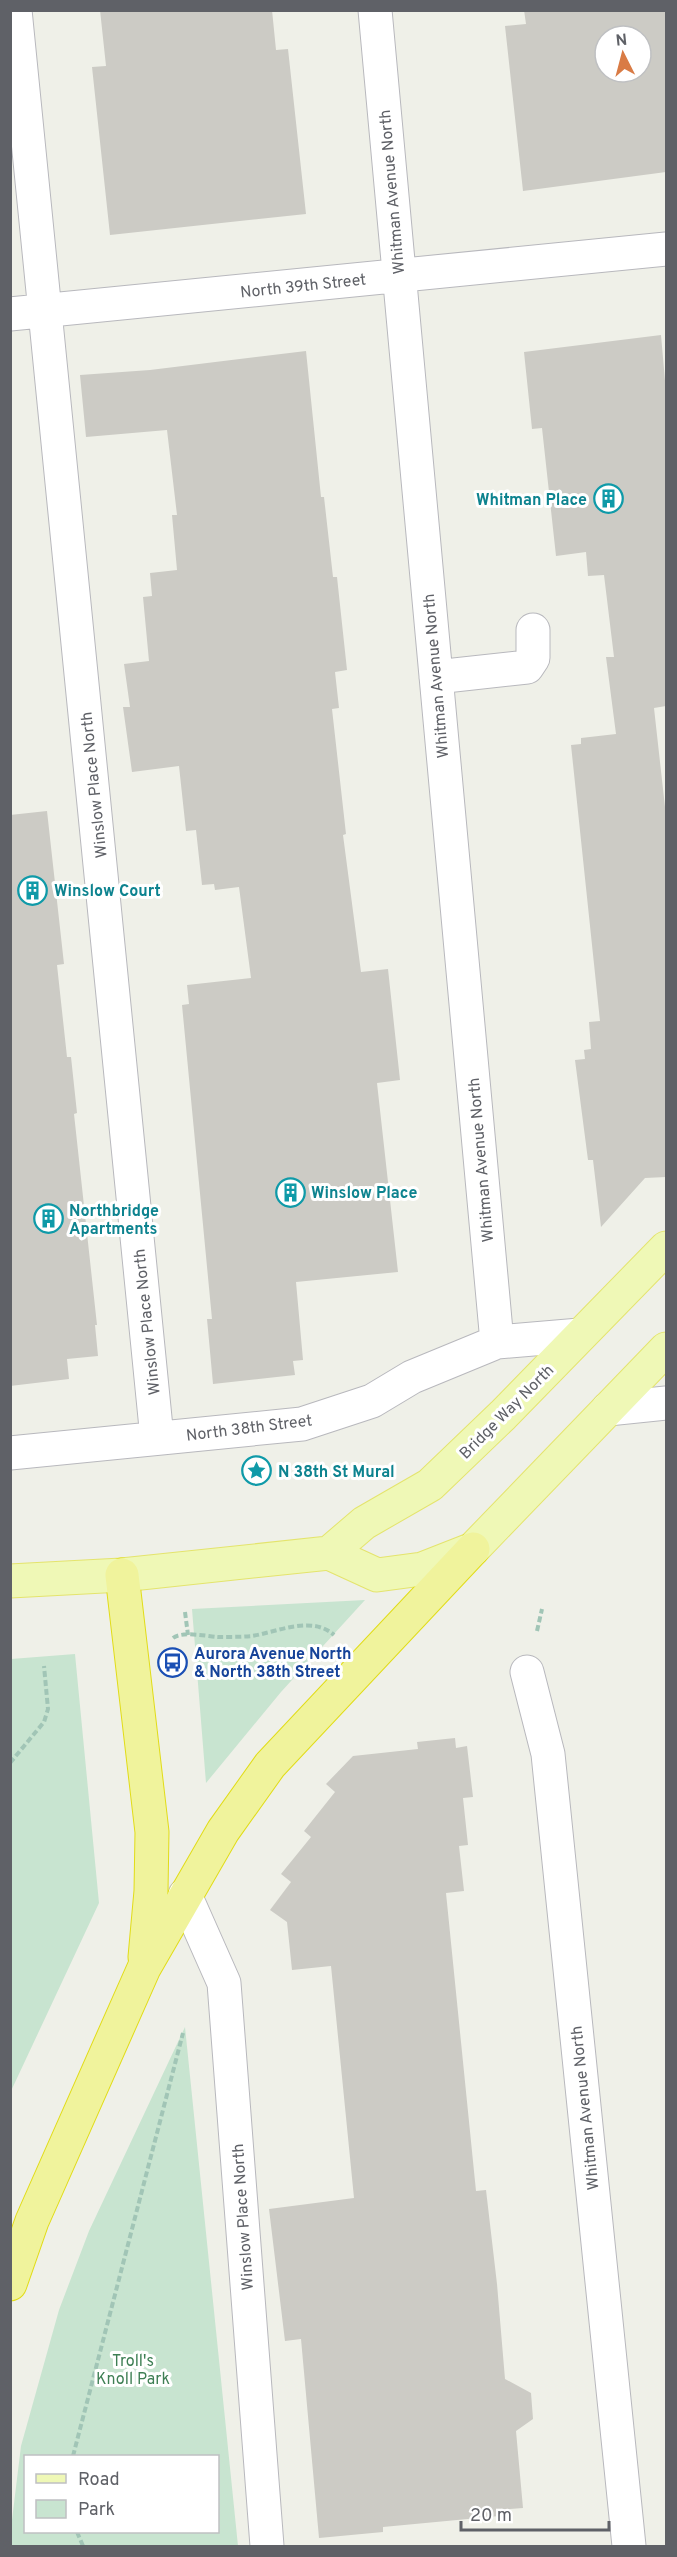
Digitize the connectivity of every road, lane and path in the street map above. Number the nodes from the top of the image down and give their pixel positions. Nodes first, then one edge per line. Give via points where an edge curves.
1 (15, 10) edge
2 (375, 10) edge
3 (666, 249) edge
4 (398, 276) junction
5 (46, 310) junction
6 (10, 314) edge
7 (533, 630) dead end
8 (435, 677) junction
9 (666, 1248) edge
10 (580, 1335) junction
11 (497, 1342) junction
12 (666, 1349) edge
13 (666, 1403) edge
14 (608, 1409) junction
15 (158, 1438) junction
16 (10, 1452) edge
17 (473, 1548) junction
18 (329, 1553) junction
19 (122, 1575) junction
20 (10, 1581) edge
21 (185, 1609) dead end
22 (188, 1635) junction
23 (342, 1641) dead end
24 (174, 1648) dead end
25 (44, 1666) dead end
26 (527, 1672) dead end
27 (10, 1763) edge
28 (185, 1895) junction
29 (144, 1968) junction
30 (184, 2026) dead end
31 (10, 2284) edge
32 (74, 2455) edge
33 (267, 2547) edge
34 (629, 2547) edge

1 - 5 street, Winslow Place North
2 - 4 street, Whitman Avenue North
3 - 4 street, North 39th Street
4 - 5 street, North 39th Street
4 - 8 street, Whitman Avenue North
5 - 6 street, North 39th Street
5 - 15 street, Winslow Place North
7 - 8 street via 533,658 526,668
8 - 11 street, Whitman Avenue North
9 - 10 main road, Bridge Way North
10 - 11 street, North 38th Street
10 - 18 main road, Bridge Way North via 430,1485 364,1523
11 - 15 street, North 38th Street via 412,1377 372,1401 302,1424
12 - 14 main road
13 - 14 street
14 - 17 main road
15 - 16 street, North 38th Street
17 - 18 main road via 422,1569 377,1575
17 - 28 highway via 270,1765 223,1831
18 - 19 main road
19 - 20 main road
19 - 29 highway via 152,1832
21 - 22 path
22 - 23 path via 249,1636 290,1626 309,1626 330,1631
22 - 24 path via 173,1637
25 - 27 path via 48,1709 44,1722
26 - 34 street, Whitman Avenue North via 548,1754
28 - 29 highway
28 - 33 street, Winslow Place North via 224,1983
29 - 31 highway via 32,2221
30 - 32 path

